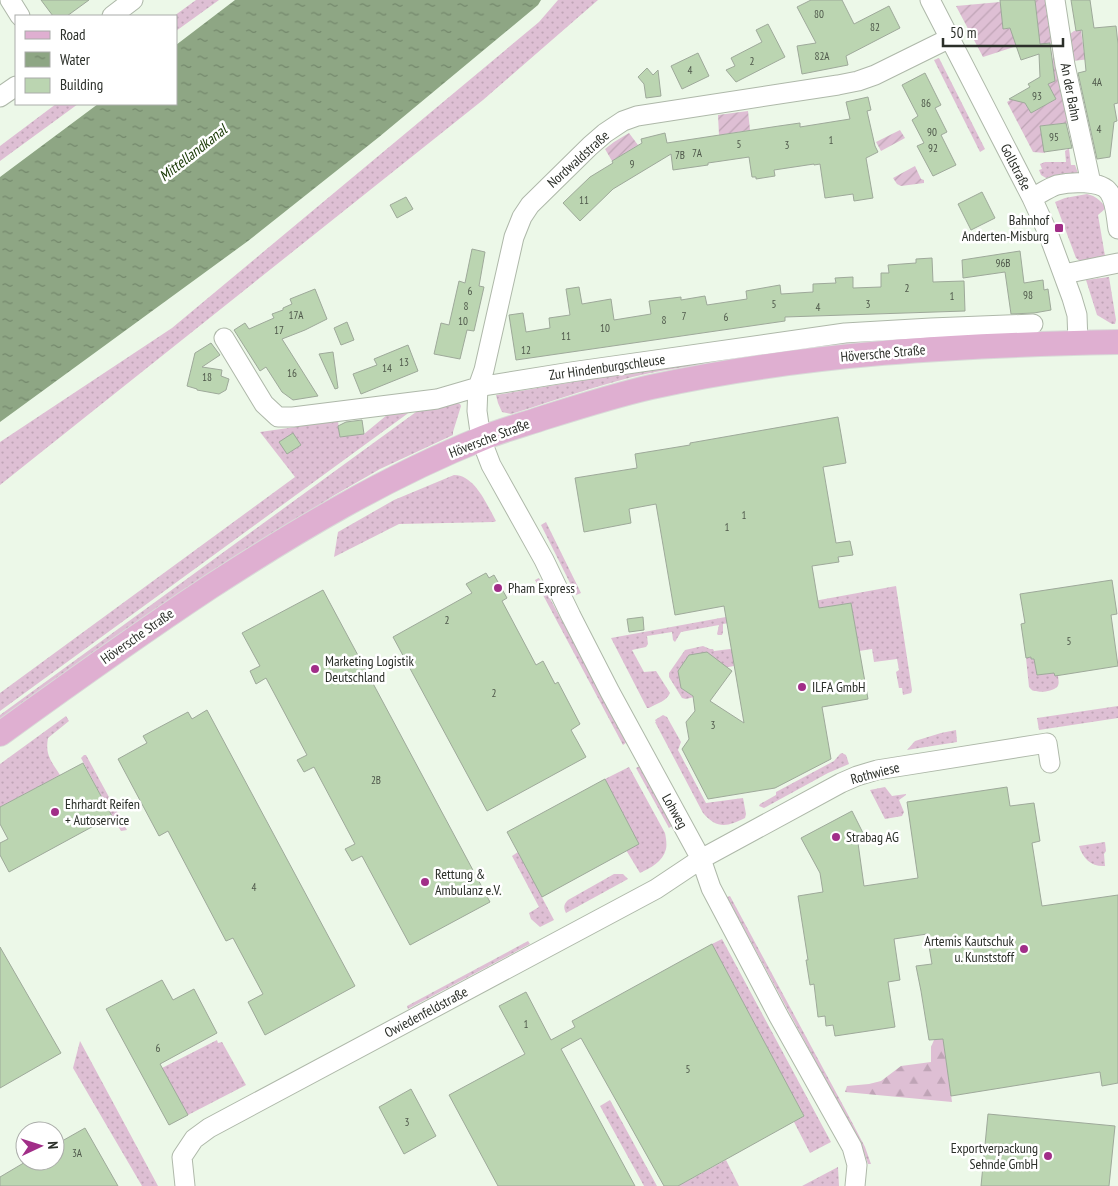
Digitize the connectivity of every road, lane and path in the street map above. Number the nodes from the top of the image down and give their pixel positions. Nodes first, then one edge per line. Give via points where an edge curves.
1 (10, 0) edge
2 (133, 0) edge
3 (930, 0) edge
4 (1056, 0) edge
5 (19, 15) edge
6 (113, 15) edge
7 (950, 38) junction
8 (15, 87) edge
9 (0, 97) edge
10 (1091, 183) junction
11 (1032, 198) junction
12 (1118, 229) edge
13 (1118, 263) edge
14 (1064, 274) junction
15 (1033, 324) dead end
16 (224, 338) dead end
17 (1118, 342) edge
18 (1078, 343) junction
19 (478, 387) junction
20 (481, 439) junction
21 (0, 734) edge
22 (1050, 763) dead end
23 (701, 859) junction
24 (185, 1186) edge
25 (856, 1186) edge

1 - 5 street
2 - 6 street
3 - 7 street, Gollstraße
4 - 10 street, An der Bahn
7 - 11 street, Gollstraße
7 - 19 street, Nordwaldstraße via 858,81 637,116 605,133 530,205 522,217 514,237
8 - 9 street
10 - 11 street via 1056,186
10 - 12 street via 1108,190
11 - 14 street, Gollstraße
13 - 14 street
14 - 18 street, Gollstraße via 1077,315
15 - 19 street, Zur Hindenburgschleuse via 845,333
16 - 19 street, Zur Hindenburgschleuse via 264,404 278,417 437,399
17 - 18 main road, Höversche Straße
18 - 20 main road, Höversche Straße via 900,351 729,372 630,392
19 - 20 street, Nordwaldstraße
20 - 21 main road, Höversche Straße via 367,493 259,556 150,627
20 - 23 street, Lohweg via 610,692
22 - 23 street, Rothwiese via 1047,743 877,770 841,783
23 - 24 street, Owiedenfeldstraße via 656,889 209,1128 194,1139 182,1157
23 - 25 street, Lohweg via 711,888 852,1147

